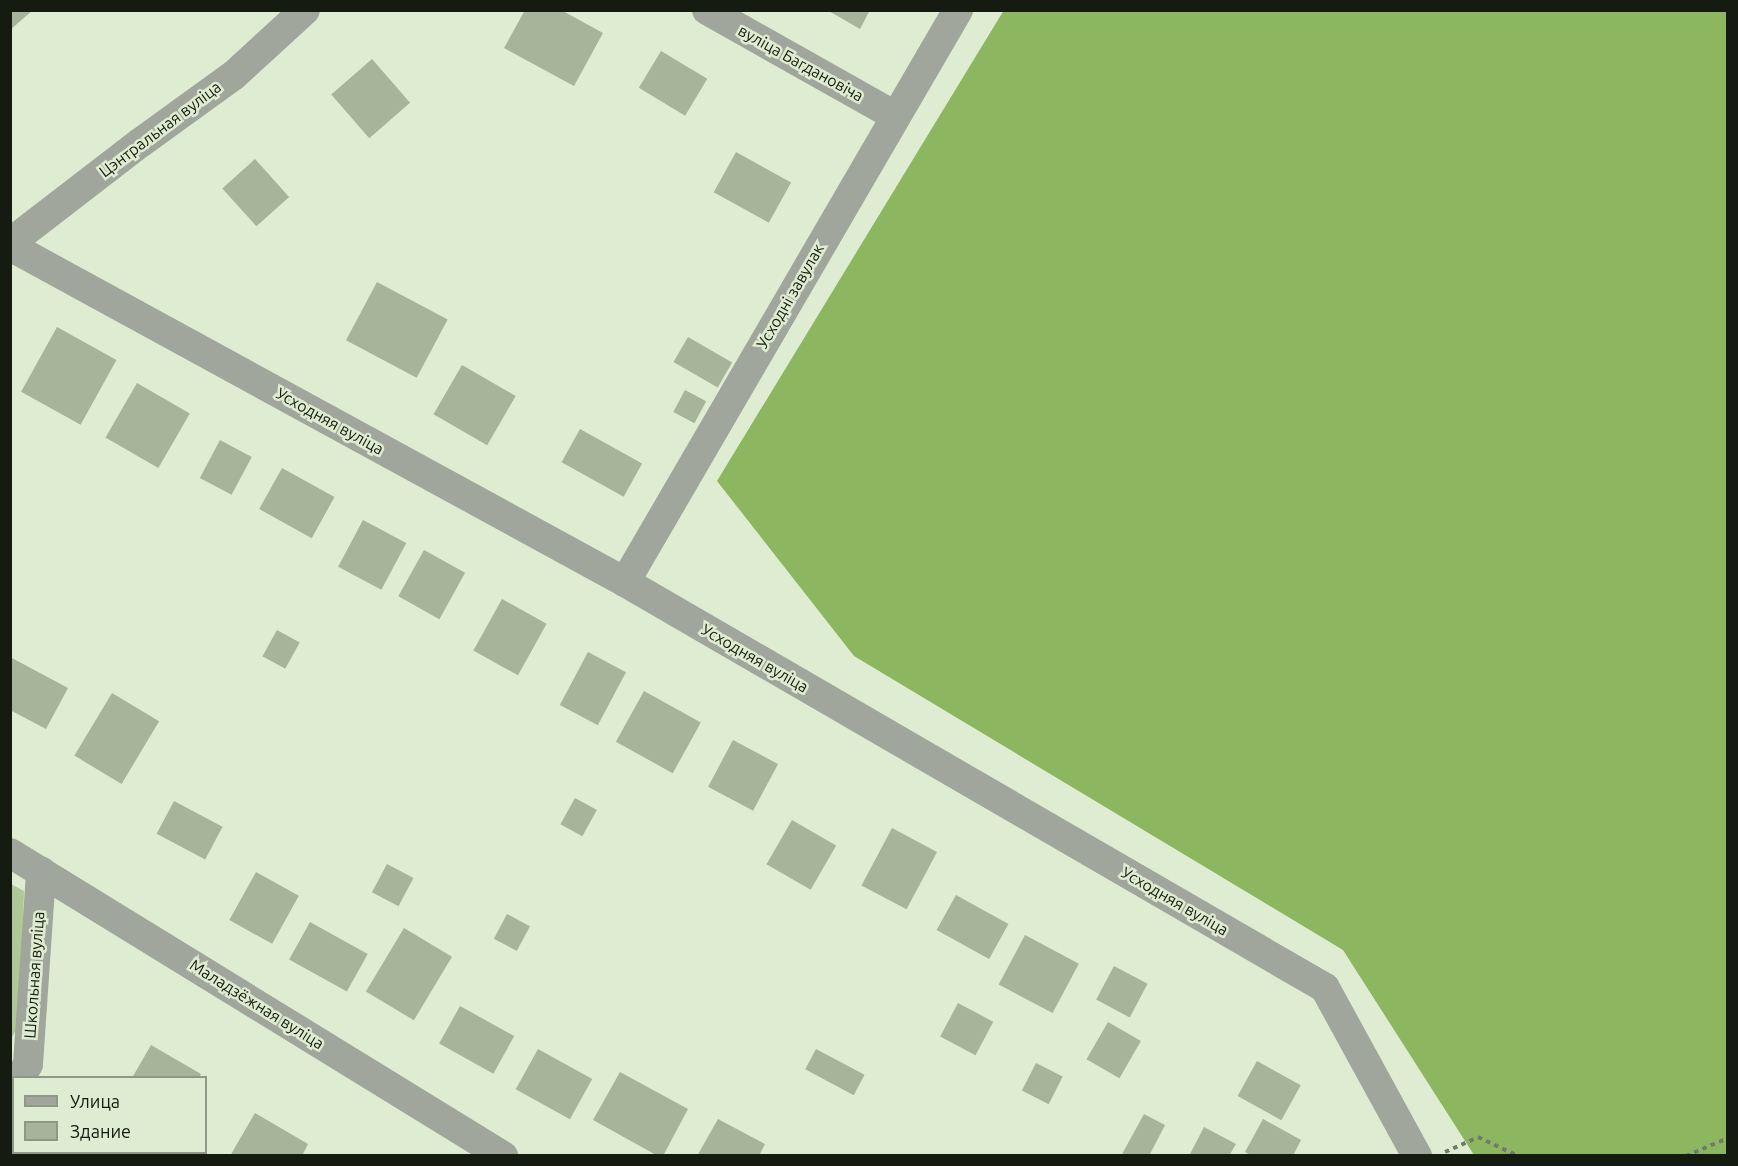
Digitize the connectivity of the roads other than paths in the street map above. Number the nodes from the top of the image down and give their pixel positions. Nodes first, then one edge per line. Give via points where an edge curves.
1 (305, 10) edge
2 (707, 10) edge
3 (958, 10) edge
4 (895, 116) junction
5 (10, 244) edge
6 (624, 582) junction
7 (10, 853) edge
8 (40, 871) junction
9 (21, 1076) edge
10 (503, 1155) edge
11 (1417, 1155) edge

1 - 5 street, Цэнтральная вуліца via 234,75 140,142
2 - 4 street, вуліца Багдановіча
3 - 4 street, Усходні завулак
4 - 6 street, Усходні завулак
5 - 6 street, Усходняя вуліца
6 - 11 street, Усходняя вуліца via 1325,988
7 - 8 street, Маладзёжная вуліца
8 - 9 street, Школьная вуліца via 28,1064
8 - 10 street, Маладзёжная вуліца

